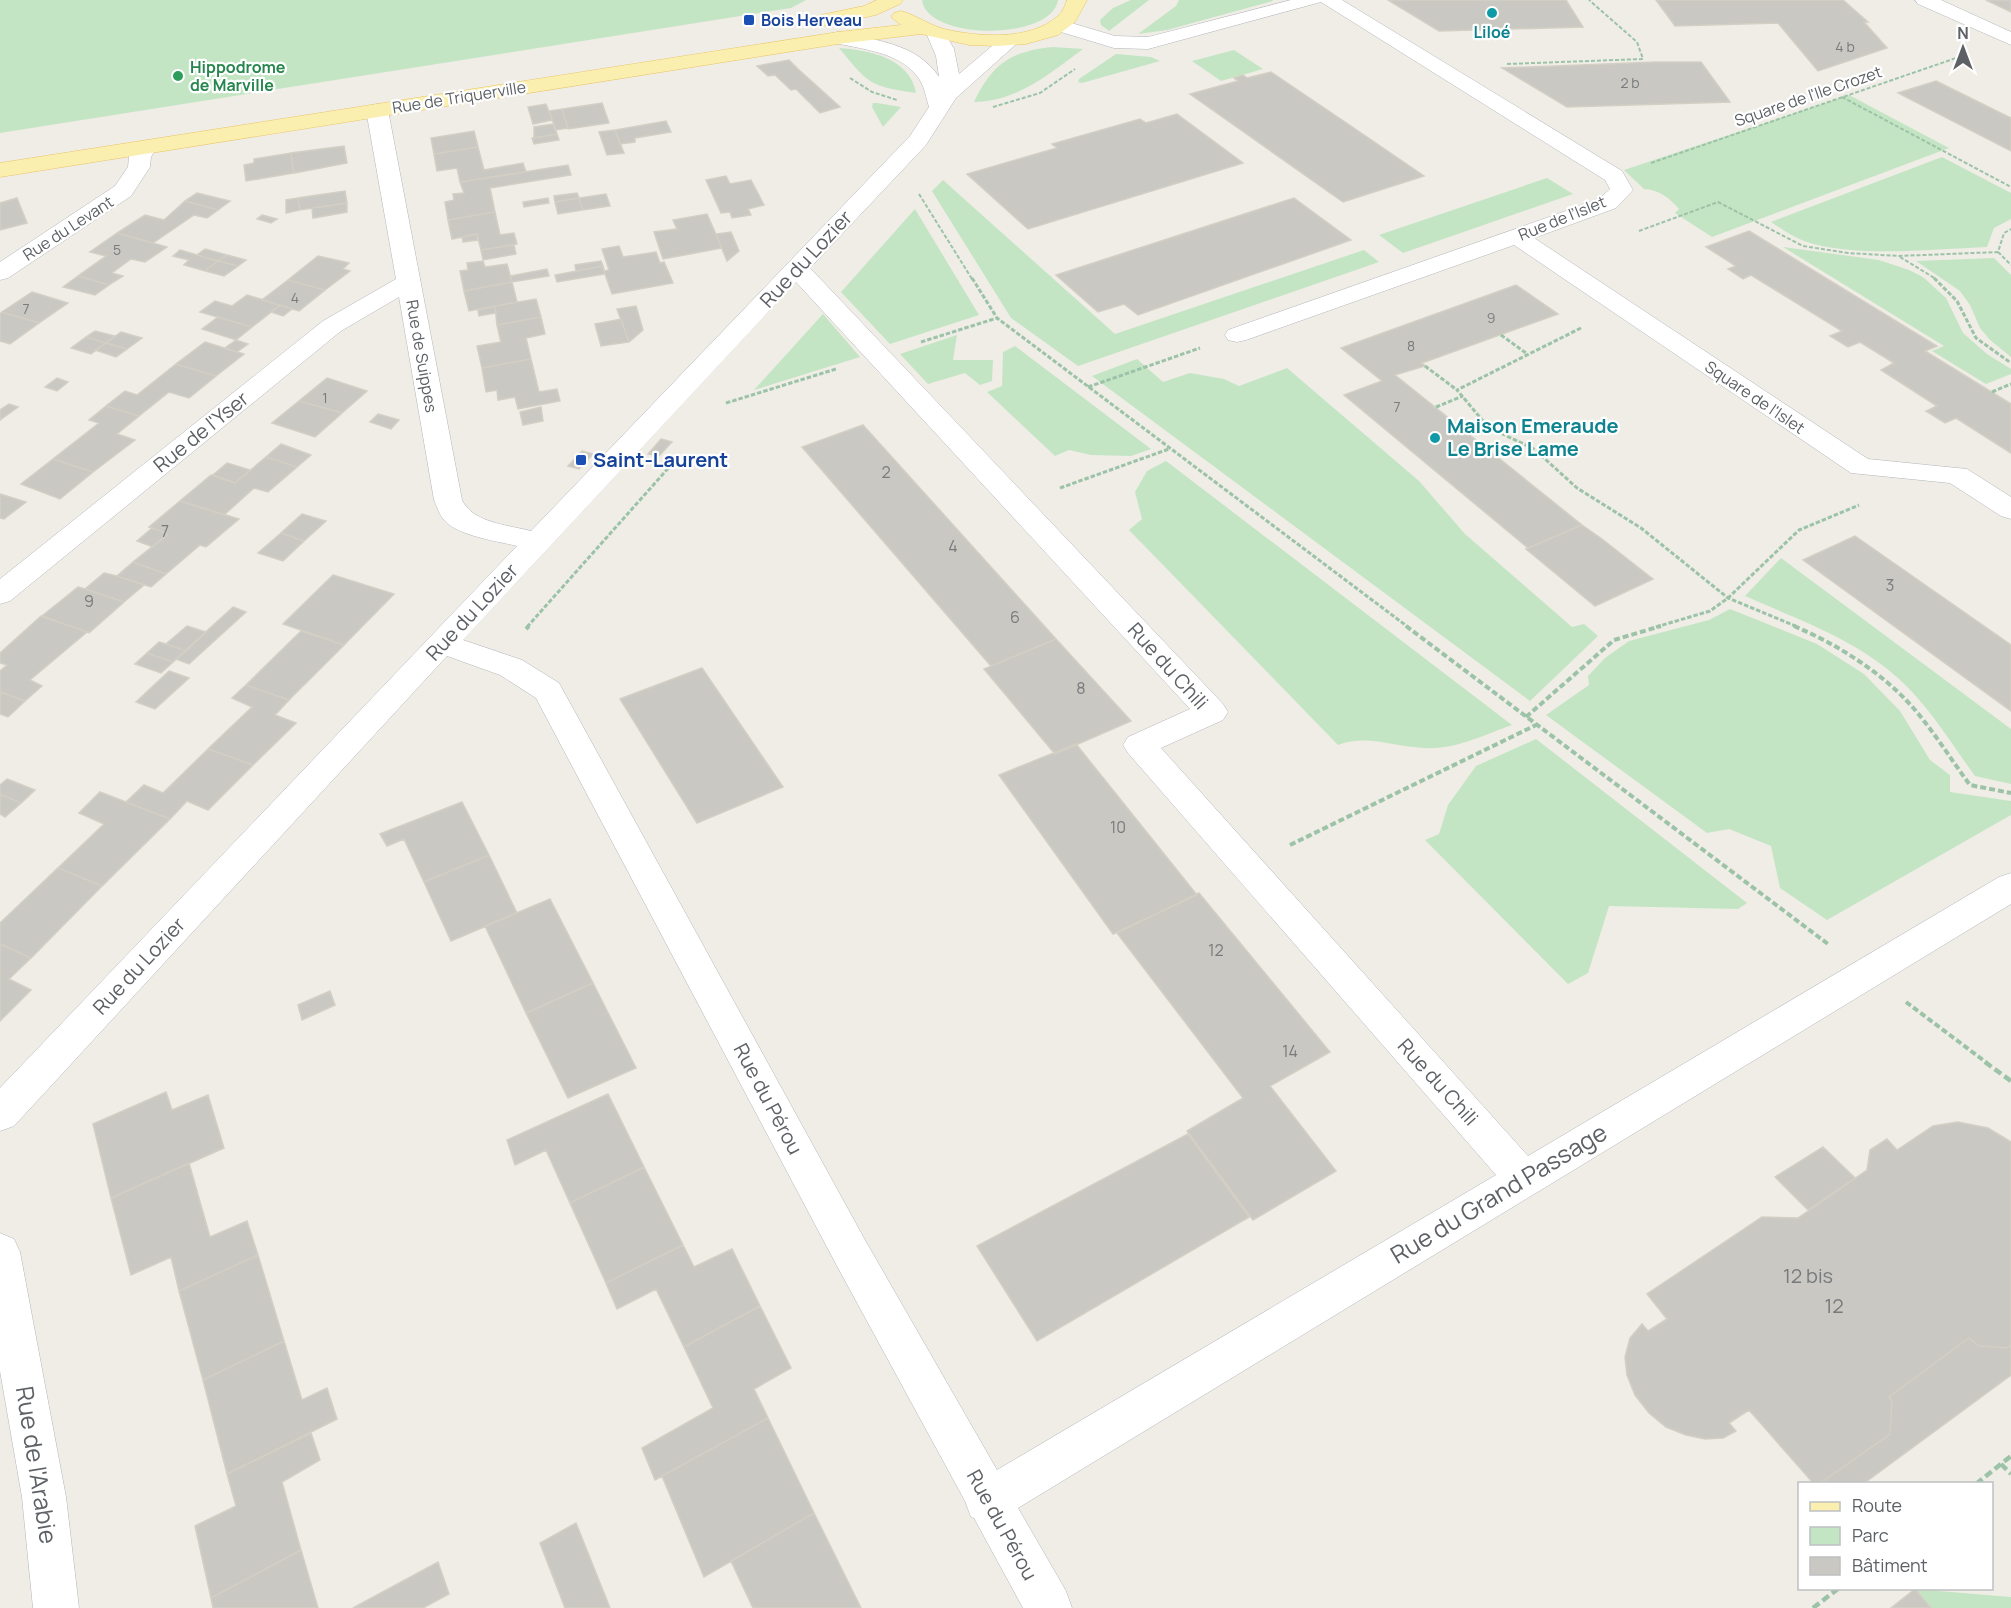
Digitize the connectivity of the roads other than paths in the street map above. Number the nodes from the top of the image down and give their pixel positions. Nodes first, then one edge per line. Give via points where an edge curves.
1 (893, 0) edge
2 (1096, 0) edge
3 (1313, 0) edge
4 (1329, 0) edge
5 (1925, 0) edge
6 (1076, 4) edge
7 (806, 23) dead end
8 (1058, 25) junction
9 (928, 32) junction
10 (838, 38) junction
11 (1012, 39) junction
12 (2010, 39) edge
13 (373, 98) junction
14 (944, 100) junction
15 (146, 147) junction
16 (0, 170) edge
17 (1517, 237) junction
18 (797, 269) junction
19 (0, 273) edge
20 (409, 281) junction
21 (1237, 335) road end
22 (2011, 510) edge
23 (537, 542) junction
24 (0, 594) edge
25 (442, 644) junction
26 (2011, 887) edge
27 (0, 1114) edge
28 (1525, 1180) junction
29 (0, 1252) edge
30 (987, 1501) junction
31 (56, 1608) edge
32 (1048, 1608) edge

1 - 7 main road via 870,11
1 - 9 main road via 899,16
2 - 6 main road
3 - 8 street via 1148,43 1114,42
4 - 17 street, Rue de l’Islet via 1614,176 1622,190 1608,203
5 - 12 street
6 - 8 main road via 1072,14
8 - 11 main road, Rue de Triquerville
9 - 10 main road, Rue de Triquerville
9 - 11 main road, Rue de Triquerville via 978,41
9 - 14 street via 948,60 951,73
10 - 13 main road, Rue de Triquerville
10 - 14 street via 886,49 910,60 924,71
11 - 14 street, Rue du Lozier
13 - 15 main road, Rue de Triquerville
13 - 20 street, Rue de Suippes
14 - 18 street, Rue du Lozier via 918,140
15 - 16 main road, Rue de Triquerville
15 - 19 street, Rue du Levant via 140,167 123,191
17 - 21 street, Rue de l’Islet
17 - 22 street, Square de l'Islet via 1861,467 1957,475
18 - 23 street, Rue du Lozier
18 - 28 street, Rue du Chili via 1212,712 1139,745
20 - 23 street, Rue de Suippes via 447,500 455,515 469,524
20 - 24 street, Rue de l'Yser via 332,326
23 - 25 street, Rue du Lozier
25 - 27 street, Rue du Lozier
25 - 30 street, Rue du Pérou via 529,675 548,691
26 - 28 street, Rue du Grand Passage
28 - 30 street, Rue du Grand Passage
29 - 31 street, Rue de l'Arabie via 44,1497
30 - 32 street, Rue du Pérou

